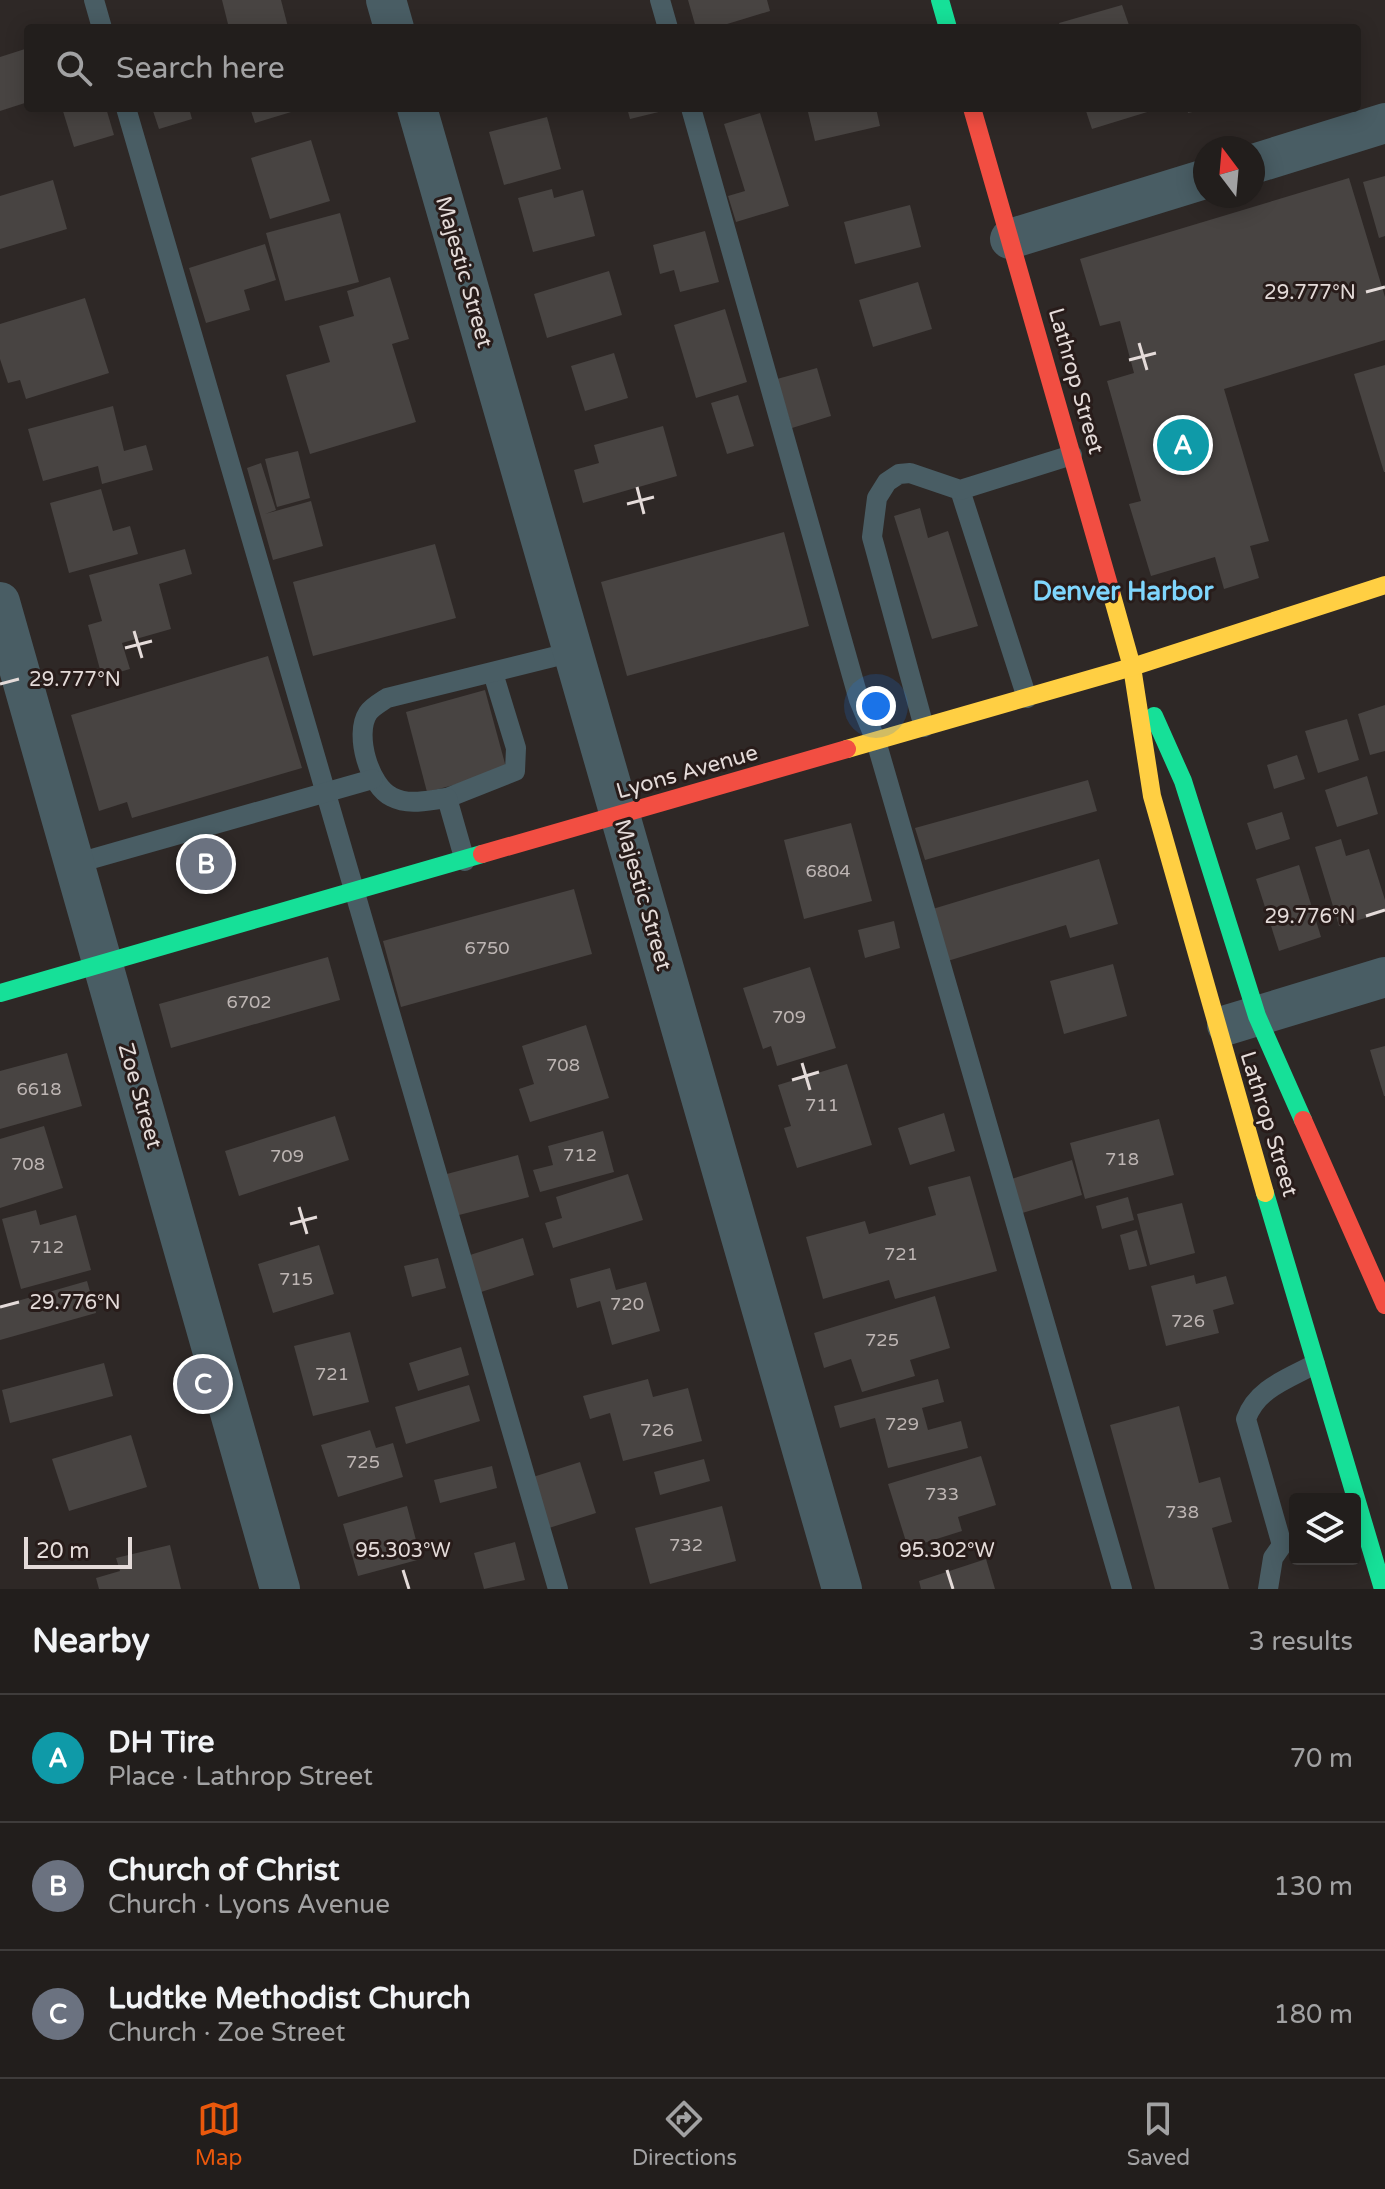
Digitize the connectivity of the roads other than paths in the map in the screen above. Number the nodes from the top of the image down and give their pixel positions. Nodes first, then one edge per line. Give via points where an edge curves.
1 (94, 0) edge
2 (386, 0) edge
3 (660, 0) edge
4 (940, 0) edge
5 (101, 24) edge
6 (393, 24) edge
7 (667, 24) edge
8 (947, 24) edge
9 (127, 112) edge
10 (418, 112) edge
11 (692, 112) edge
12 (973, 112) edge
13 (1385, 123) edge
14 (1265, 160) edge
15 (1193, 183) edge
16 (1010, 239) junction
17 (1072, 455) junction
18 (960, 490) junction
19 (1385, 585) edge
20 (0, 602) edge
21 (573, 652) junction
22 (1132, 667) junction
23 (493, 673) junction
24 (1027, 698) junction
25 (924, 727) junction
26 (876, 741) junction
27 (373, 779) junction
28 (326, 791) junction
29 (447, 798) junction
30 (620, 817) junction
31 (465, 861) junction
32 (74, 864) junction
33 (356, 892) junction
34 (102, 963) junction
35 (1385, 977) edge
36 (0, 993) edge
37 (1257, 1016) junction
38 (1216, 1029) junction
39 (1385, 1305) edge
40 (1315, 1364) junction
41 (1351, 1493) edge
42 (1361, 1528) edge
43 (1289, 1543) edge
44 (280, 1589) edge
45 (558, 1589) edge
46 (842, 1589) edge
47 (1122, 1589) edge
48 (1268, 1589) edge
49 (1383, 1589) edge

1 - 5 lane
2 - 6 street
3 - 7 lane
4 - 8 street
9 - 28 lane
10 - 21 street, Majestic Street
11 - 26 lane via 859,700
12 - 16 street, Lathrop Street
13 - 14 street
15 - 16 street
16 - 17 street, Lathrop Street
17 - 18 lane
17 - 22 street, Lathrop Street
18 - 24 lane
18 - 25 lane via 899,474 877,498 873,518 872,537
19 - 22 street, Lyons Avenue
20 - 32 street, Zoe Street
21 - 23 lane
21 - 30 street, Majestic Street
22 - 24 street, Lyons Avenue
22 - 37 street, Lathrop Street via 1183,781
22 - 38 street, Lathrop Street via 1152,796
23 - 27 lane via 387,698 369,711 362,728
23 - 29 lane via 516,748 515,771
24 - 25 street, Lyons Avenue
25 - 26 street, Lyons Avenue
26 - 30 street, Lyons Avenue
26 - 47 lane
27 - 28 lane
27 - 29 lane via 390,797 412,803
28 - 32 lane
28 - 33 lane
29 - 31 lane
30 - 31 street, Lyons Avenue
30 - 46 street, Majestic Street
31 - 33 street, Lyons Avenue
32 - 34 street, Zoe Street
33 - 34 street, Lyons Avenue
33 - 45 lane
34 - 36 street, Lyons Avenue
34 - 44 street, Zoe Street
35 - 37 street
37 - 38 street
37 - 39 street, Lathrop Street
38 - 40 street, Lathrop Street
40 - 41 street, Lathrop Street
40 - 43 lane via 1264,1391 1246,1419
42 - 49 street, Lathrop Street
43 - 48 lane via 1273,1558

